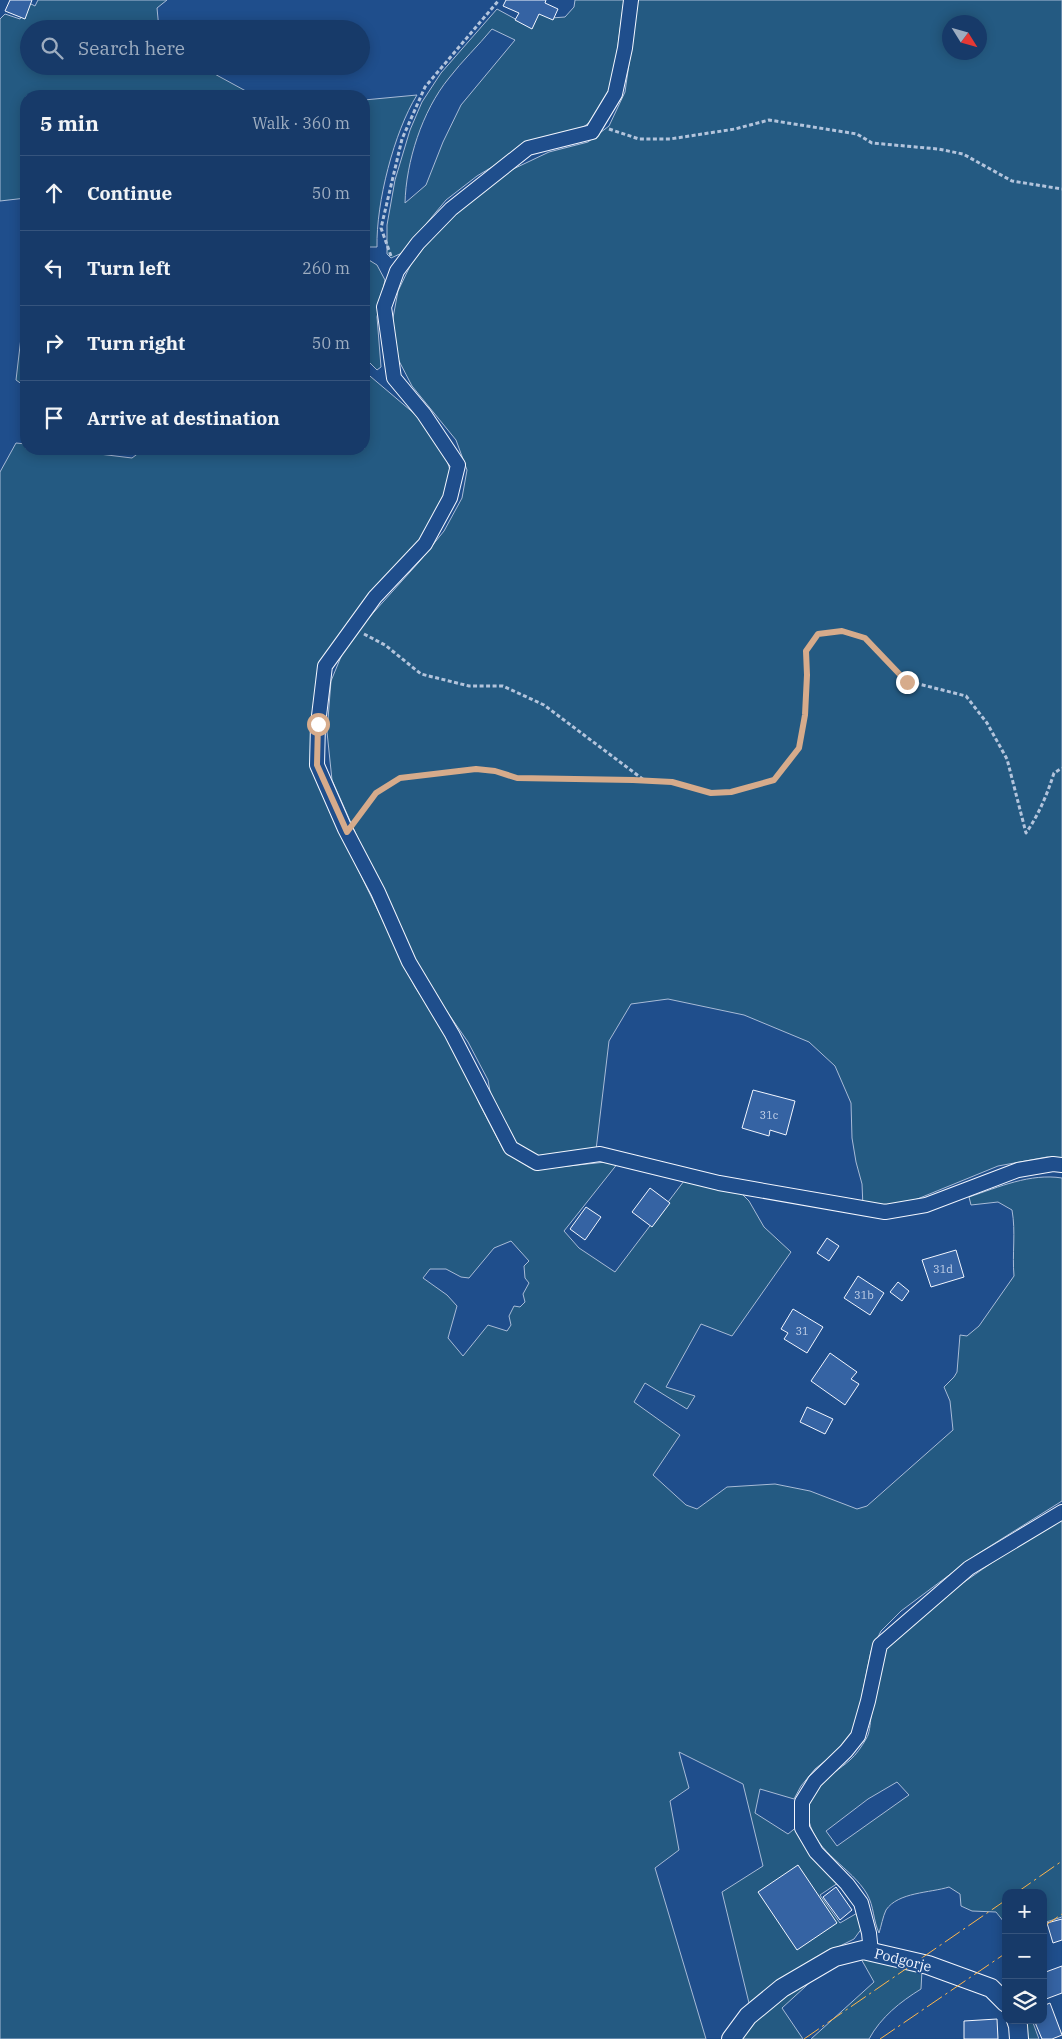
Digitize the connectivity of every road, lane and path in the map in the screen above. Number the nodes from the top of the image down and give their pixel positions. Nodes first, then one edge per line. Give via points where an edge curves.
1 (499, 0) edge
2 (630, 0) edge
3 (597, 124) junction
4 (1062, 188) edge
5 (397, 271) junction
6 (352, 628) junction
7 (1062, 768) edge
8 (644, 780) junction
9 (347, 832) junction
10 (1062, 1165) edge
11 (1062, 1512) edge
12 (871, 1952) junction
13 (1002, 1999) edge
14 (1017, 2024) edge
15 (731, 2039) edge
16 (1019, 2039) edge

1 - 5 path via 425,88 402,139 381,228
2 - 3 street via 625,48 615,94
3 - 4 path via 639,139 670,139 769,120 850,132 872,143 963,154 1012,181
3 - 5 street via 592,132 528,148 451,209 418,243
5 - 6 street via 384,307 394,378 424,414 458,465 450,498 425,544 375,597
6 - 8 path via 385,645 421,674 469,686 503,686 544,706
6 - 9 street via 325,666 318,724 317,765
7 - 8 path via 1054,772 1036,819 1026,833 1007,759 987,723 966,696 907,682 865,638 842,631 818,634 806,651 805,715 799,748 774,780 731,792 711,793 672,782
8 - 9 path via 517,778 476,769 400,778 376,793
9 - 10 street via 378,892 408,962 452,1034 511,1148 538,1163 600,1154 719,1183 885,1212 926,1205 1018,1170
11 - 12 street via 969,1568 880,1645 858,1736 815,1781 802,1802 802,1828 811,1844 861,1903
12 - 13 street, Podgorje via 928,1965 991,1988
12 - 15 street, Podgorje via 864,1950 835,1956 782,1988 748,2016
14 - 16 street

